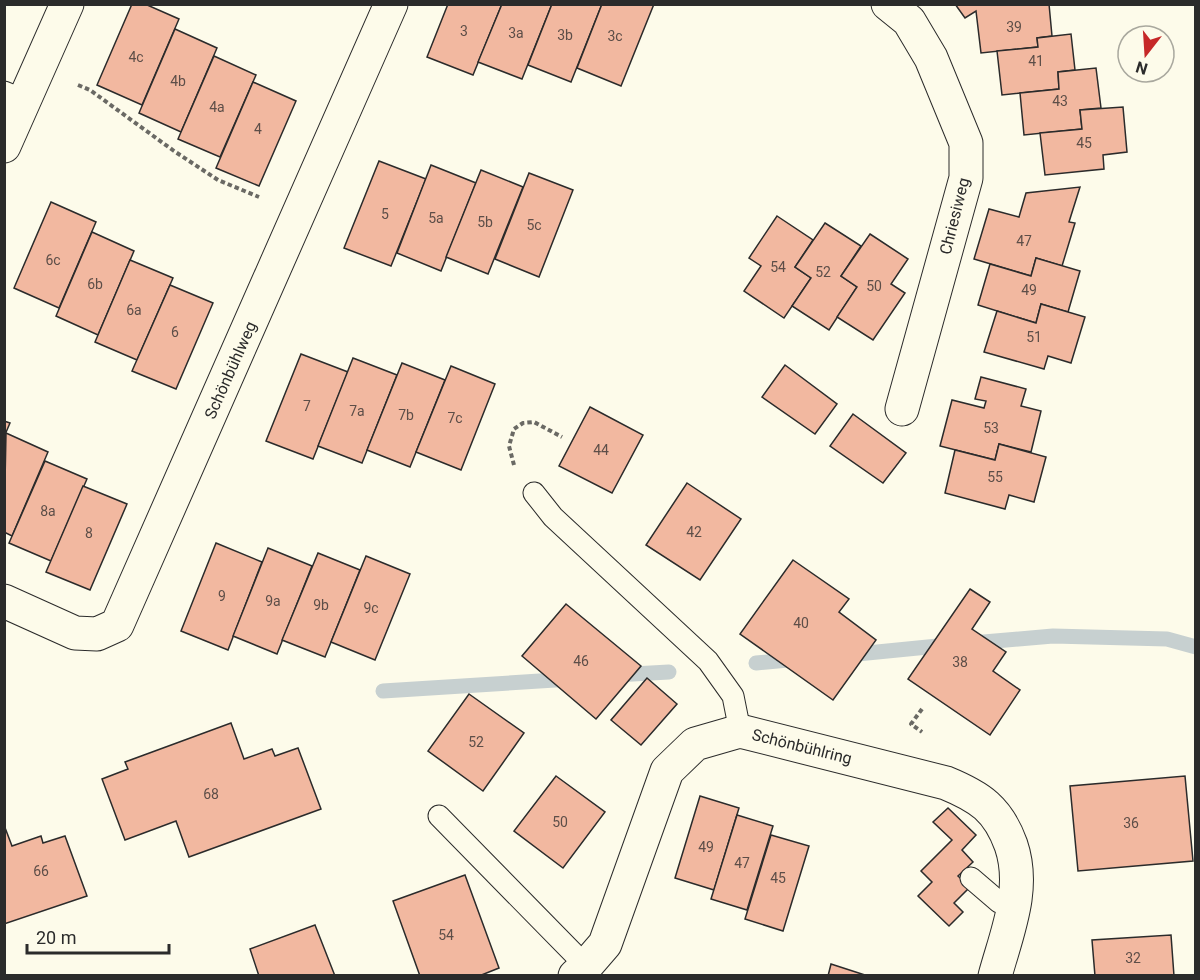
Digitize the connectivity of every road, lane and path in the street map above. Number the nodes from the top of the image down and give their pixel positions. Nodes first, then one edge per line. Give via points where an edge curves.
1 (67, 4) edge
2 (391, 4) edge
3 (888, 4) edge
4 (72, 82) dead end
5 (14, 96) edge
6 (4, 146) edge
7 (299, 213) junction
8 (902, 409) dead end
9 (562, 437) dead end
10 (534, 493) joint
11 (4, 601) edge
12 (740, 731) junction
13 (439, 816) dead end
14 (971, 878) dead end
15 (1014, 906) junction
16 (581, 971) edge
17 (995, 975) edge

1 - 5 street
2 - 7 street, Schönbühlweg
3 - 8 street, Chriesiweg via 909,21 931,58 966,143 966,178
4 - 7 path via 90,90 218,180
5 - 6 street
7 - 11 street, Schönbühlweg via 117,625 97,634 75,633
9 - 10 path via 534,422 514,429 509,446 515,469
10 - 12 lane via 553,517 708,661 733,696
12 - 15 street, Schönbühlring via 969,792 997,815 1006,832 1018,879
12 - 16 street, Schönbühlring via 695,744 667,771 605,944
13 - 16 lane
14 - 15 lane via 999,902
15 - 17 street, Schönbühlring

